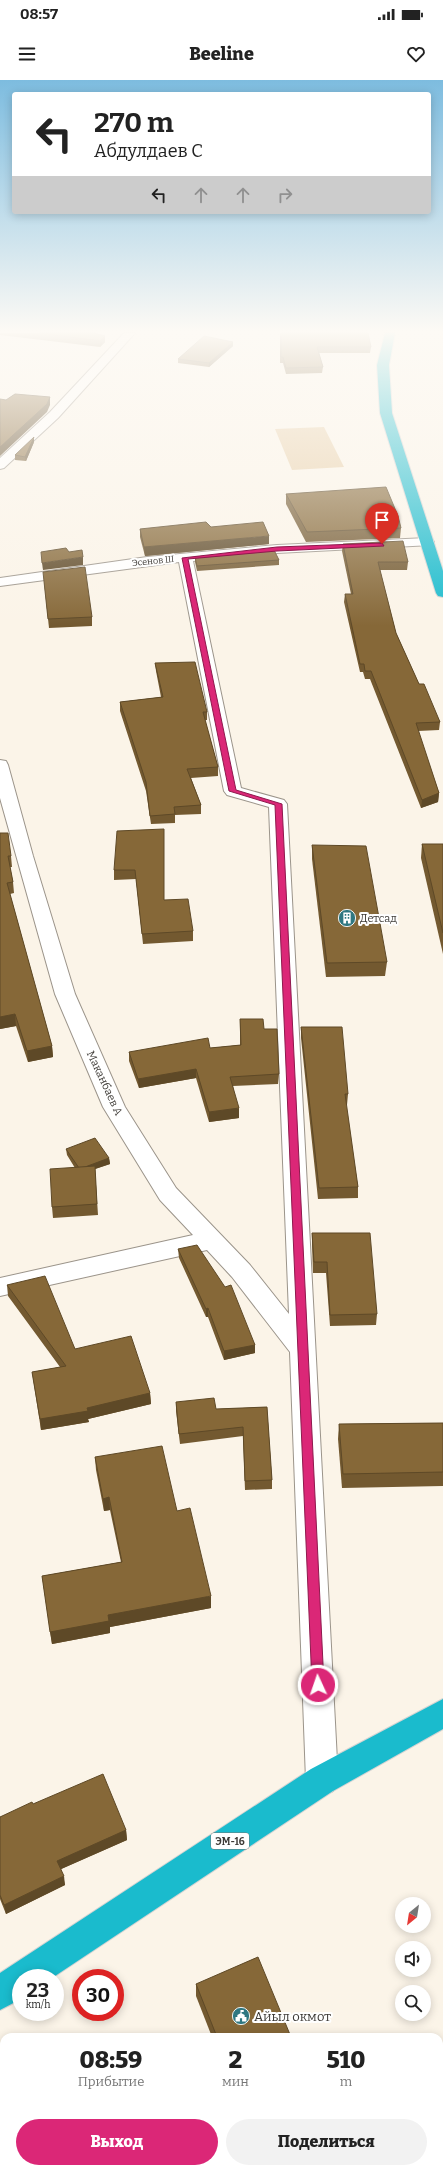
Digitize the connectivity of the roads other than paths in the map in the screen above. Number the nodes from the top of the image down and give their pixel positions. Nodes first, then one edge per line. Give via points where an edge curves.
1 (37, 431) edge
2 (392, 431) edge
3 (7, 443) edge
4 (21, 446) junction
5 (0, 465) edge
6 (427, 542) junction
7 (185, 558) junction
8 (0, 582) edge
9 (443, 593) edge
10 (0, 766) edge
11 (212, 1240) junction
12 (0, 1287) edge
13 (303, 1350) junction
14 (443, 1713) edge
15 (322, 1780) junction
16 (36, 1969) edge
17 (12, 1985) edge
18 (0, 1993) edge

1 - 4 street
2 - 6 highway
3 - 4 street
4 - 5 street
6 - 7 street, Эсенов Ш via 277,549
6 - 9 highway
7 - 8 street, Эсенов Ш
7 - 13 street via 233,791 278,804
10 - 11 street, Маканбаев А via 65,994 114,1107 168,1194
11 - 12 street
11 - 13 street, Маканбаев А via 241,1271
13 - 15 street
14 - 15 highway, ЭМ-16
15 - 16 highway, ЭМ-16
17 - 18 highway, ЭМ-16

